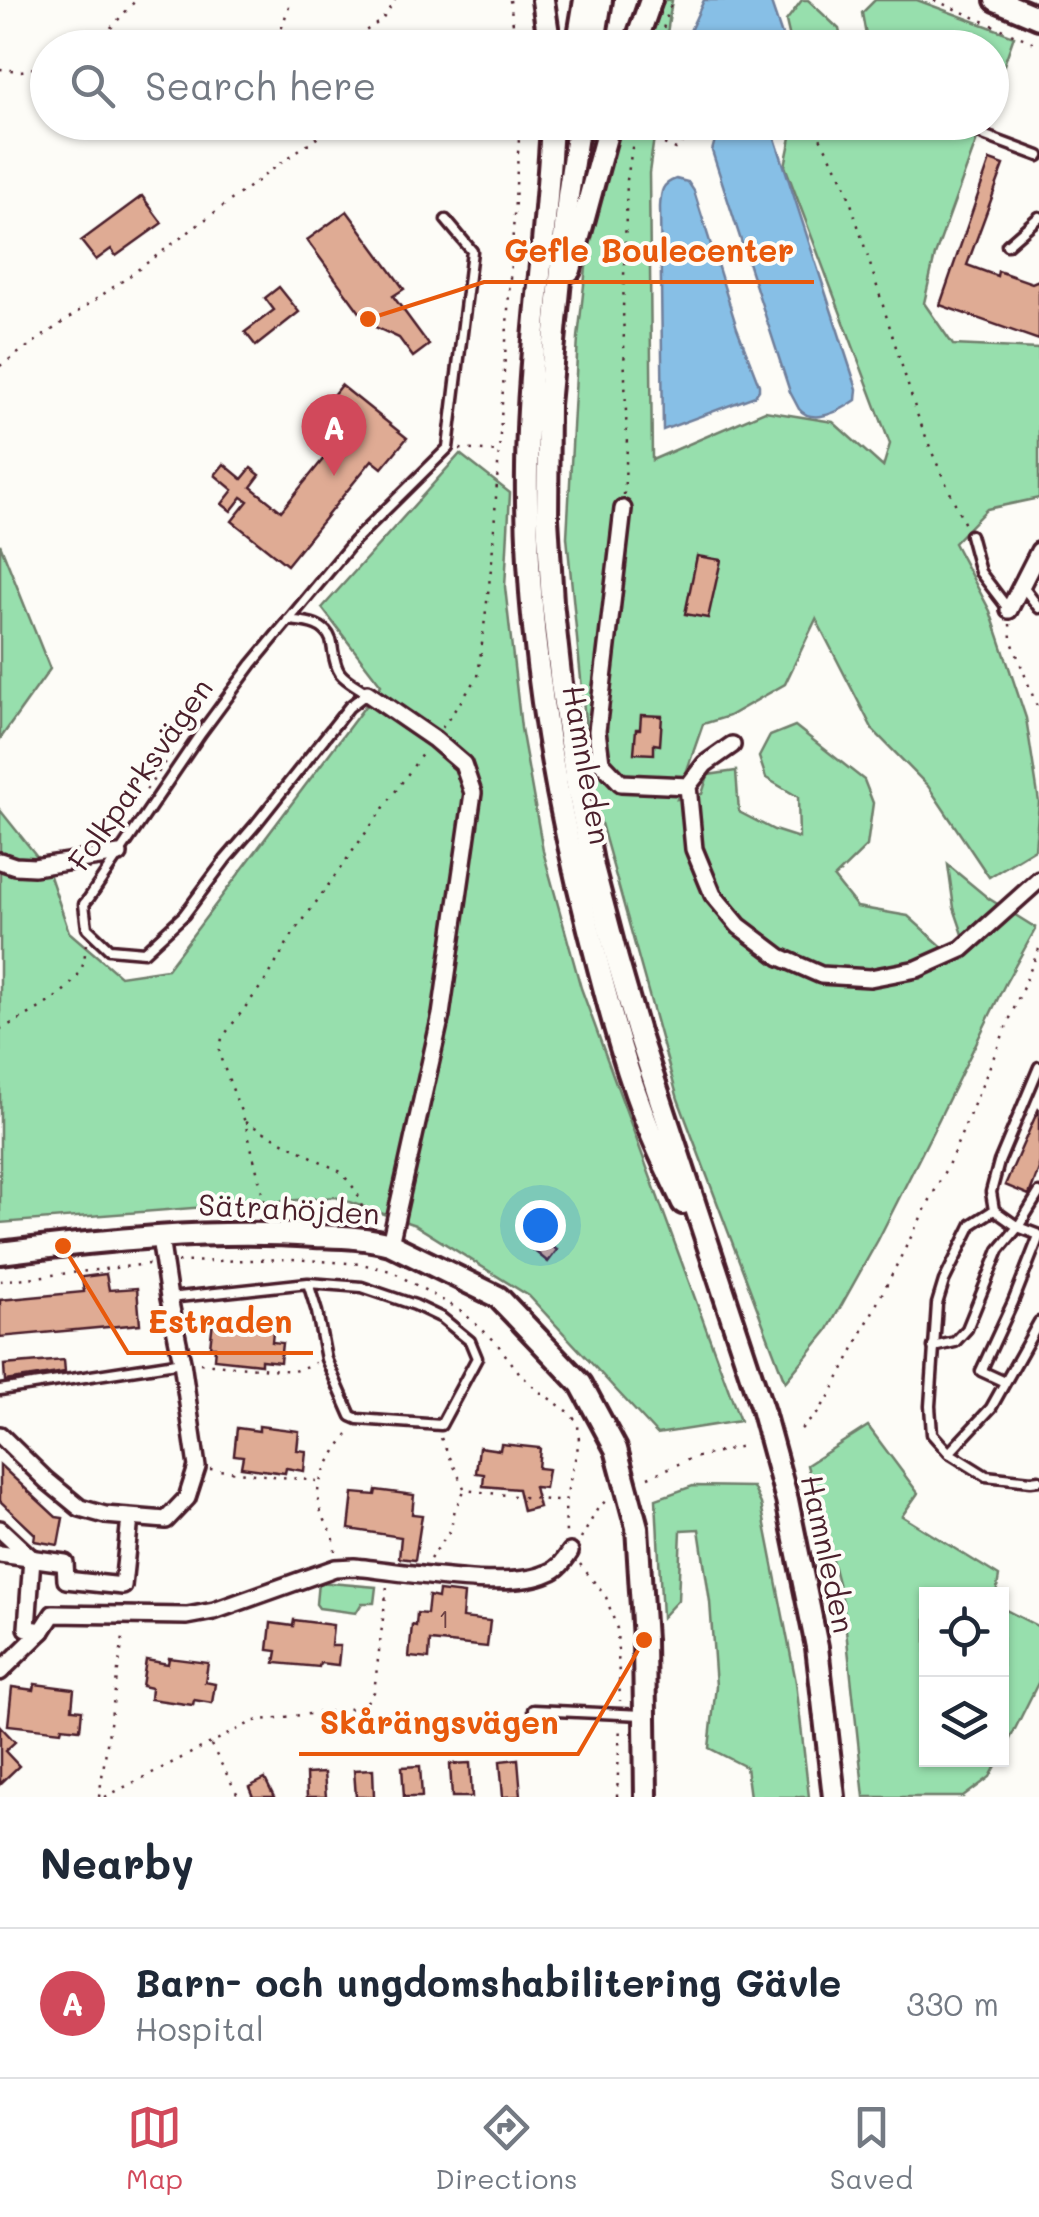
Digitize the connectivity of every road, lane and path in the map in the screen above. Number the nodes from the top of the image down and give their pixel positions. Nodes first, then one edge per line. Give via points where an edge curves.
1 (136, 0) edge
2 (291, 0) edge
3 (395, 0) edge
4 (510, 0) edge
5 (543, 0) edge
6 (585, 0) edge
7 (601, 0) edge
8 (651, 0) edge
9 (672, 0) edge
10 (934, 0) edge
11 (996, 0) edge
12 (1039, 18) edge
13 (514, 27) junction
14 (109, 30) edge
15 (281, 30) edge
16 (367, 30) edge
17 (500, 30) edge
18 (514, 30) edge
19 (547, 30) edge
20 (580, 30) edge
21 (596, 30) edge
22 (640, 30) edge
23 (663, 30) edge
24 (1002, 30) edge
25 (1009, 33) edge
26 (1039, 46) edge
27 (0, 69) edge
28 (30, 69) edge
29 (314, 140) edge
30 (519, 140) edge
31 (551, 140) edge
32 (562, 140) edge
33 (576, 140) edge
34 (605, 140) edge
35 (632, 140) edge
36 (653, 140) edge
37 (686, 140) edge
38 (821, 140) edge
39 (996, 140) edge
40 (1039, 156) edge
41 (1039, 217) edge
42 (446, 220) dead end
43 (543, 243) junction
44 (1006, 245) dead end
45 (554, 330) junction
46 (0, 366) edge
47 (448, 448) junction
48 (498, 452) junction
49 (623, 508) joint
50 (970, 535) joint
51 (1039, 551) edge
52 (1022, 587) junction
53 (1039, 608) edge
54 (1009, 610) junction
55 (288, 620) junction
56 (367, 694) junction
57 (1039, 712) edge
58 (434, 739) junction
59 (732, 745) dead end
60 (177, 747) dead end
61 (688, 786) junction
62 (140, 799) dead end
63 (118, 854) junction
64 (0, 861) edge
65 (1039, 880) edge
66 (87, 928) junction
67 (1039, 949) edge
68 (0, 1029) edge
69 (1039, 1067) edge
70 (245, 1122) junction
71 (1039, 1193) edge
72 (994, 1210) junction
73 (267, 1212) dead end
74 (1018, 1227) junction
75 (1039, 1235) edge
76 (160, 1238) junction
77 (381, 1242) junction
78 (0, 1253) edge
79 (163, 1263) junction
80 (715, 1272) junction
81 (0, 1281) edge
82 (308, 1283) junction
83 (169, 1298) junction
84 (1039, 1322) edge
85 (933, 1347) junction
86 (326, 1359) junction
87 (182, 1362) junction
88 (1005, 1382) junction
89 (0, 1390) edge
90 (358, 1418) junction
91 (436, 1426) junction
92 (801, 1429) dead end
93 (0, 1435) edge
94 (747, 1445) dead end
95 (950, 1453) junction
96 (197, 1467) junction
97 (648, 1476) dead end
98 (1039, 1480) edge
99 (318, 1481) junction
100 (465, 1490) junction
101 (613, 1494) dead end
102 (566, 1502) junction
103 (130, 1518) junction
104 (0, 1529) edge
105 (570, 1552) junction
106 (0, 1554) edge
107 (32, 1558) junction
108 (334, 1568) junction
109 (390, 1570) junction
110 (420, 1574) junction
111 (123, 1586) junction
112 (122, 1615) junction
113 (42, 1631) junction
114 (0, 1672) edge
115 (533, 1710) dead end
116 (620, 1714) junction
117 (644, 1716) junction
118 (210, 1743) junction
119 (102, 1797) edge
120 (238, 1797) edge
121 (617, 1797) edge
122 (646, 1797) edge
123 (834, 1797) edge

1 - 14 path
2 - 15 path
3 - 16 path
4 - 13 path
5 - 19 main road
6 - 20 main road
7 - 21 main road
8 - 22 main road
9 - 23 path
10 - 24 path
11 - 12 main road
13 - 17 path
13 - 18 path
25 - 26 path
27 - 28 path
29 - 46 path
30 - 48 path
31 - 43 main road, Hamnleden
32 - 43 main road, Hamnleden
33 - 45 main road, Hamnleden
34 - 45 main road, Hamnleden
35 - 49 path
36 - 37 path via 676,149
38 - 50 path via 844,180 917,414
39 - 40 lane
41 - 44 lane
42 - 47 lane via 472,251
43 - 80 main road, Hamnleden via 530,384 528,539 556,782 598,966 643,1113
45 - 80 main road, Hamnleden via 547,518 575,775 617,959
47 - 48 path
47 - 55 lane, Folkparksvägen via 354,541
48 - 58 path via 478,677
49 - 61 street via 598,732 601,762 621,783
50 - 54 lane via 980,572
51 - 52 street
52 - 53 lane
52 - 54 street
54 - 57 path via 1011,639
55 - 56 lane via 326,631 341,675
55 - 63 lane, Folkparksvägen
56 - 58 street
56 - 66 lane via 349,707 184,915 144,952 109,949
58 - 70 path via 222,1038 219,1054
58 - 77 street via 463,764 473,793 441,1015
59 - 61 street
60 - 62 path
61 - 65 street via 694,849 714,896 738,926 821,975 870,978 917,969 962,949
63 - 64 street via 34,867
63 - 66 lane, Folkparksvägen via 84,904
66 - 68 path via 82,970 45,1004
67 - 92 path via 951,1158 830,1395
69 - 72 lane via 999,1162
70 - 73 path
70 - 77 path via 341,1172
71 - 74 lane
72 - 74 lane
72 - 85 lane via 972,1224 944,1281
74 - 75 lane
74 - 85 lane via 999,1250 967,1329 955,1342
75 - 88 lane via 981,1371
76 - 77 main road, Sätrahöjden via 256,1233
76 - 78 main road, Sätrahöjden
76 - 79 street
77 - 117 main road, Sätrahöjden via 498,1297 581,1384 616,1449 637,1527
79 - 81 path
79 - 83 street
79 - 102 path via 361,1264 391,1271 460,1310 578,1424
80 - 123 main road, Hamnleden via 786,1500 817,1646
82 - 83 lane
82 - 86 lane
82 - 91 lane via 387,1295 442,1318 470,1341 477,1358
83 - 87 street
84 - 88 lane
85 - 95 lane via 932,1434
86 - 87 path via 294,1371
86 - 90 lane
87 - 89 lane
87 - 96 street
88 - 95 lane
90 - 91 lane
90 - 99 path
91 - 100 path
93 - 103 street via 80,1508
94 - 97 path
95 - 98 lane via 986,1476
96 - 99 path
96 - 103 street via 188,1498 166,1520
99 - 108 path via 320,1510 336,1537
100 - 102 path
100 - 110 path via 450,1531
101 - 105 path
102 - 105 path
103 - 111 street
104 - 107 street
105 - 110 street via 548,1574 524,1580
105 - 116 path via 606,1597 617,1629
106 - 107 street
107 - 111 street via 65,1562 66,1580
107 - 113 street via 27,1628
108 - 109 street
108 - 112 street via 214,1612
109 - 110 street
109 - 118 path via 374,1692 363,1707 254,1720
111 - 112 street
112 - 113 street via 53,1614
112 - 119 path
113 - 114 street
115 - 116 lane
116 - 117 lane
116 - 121 path
117 - 122 main road, Sätrahöjden
118 - 119 path
118 - 120 path

